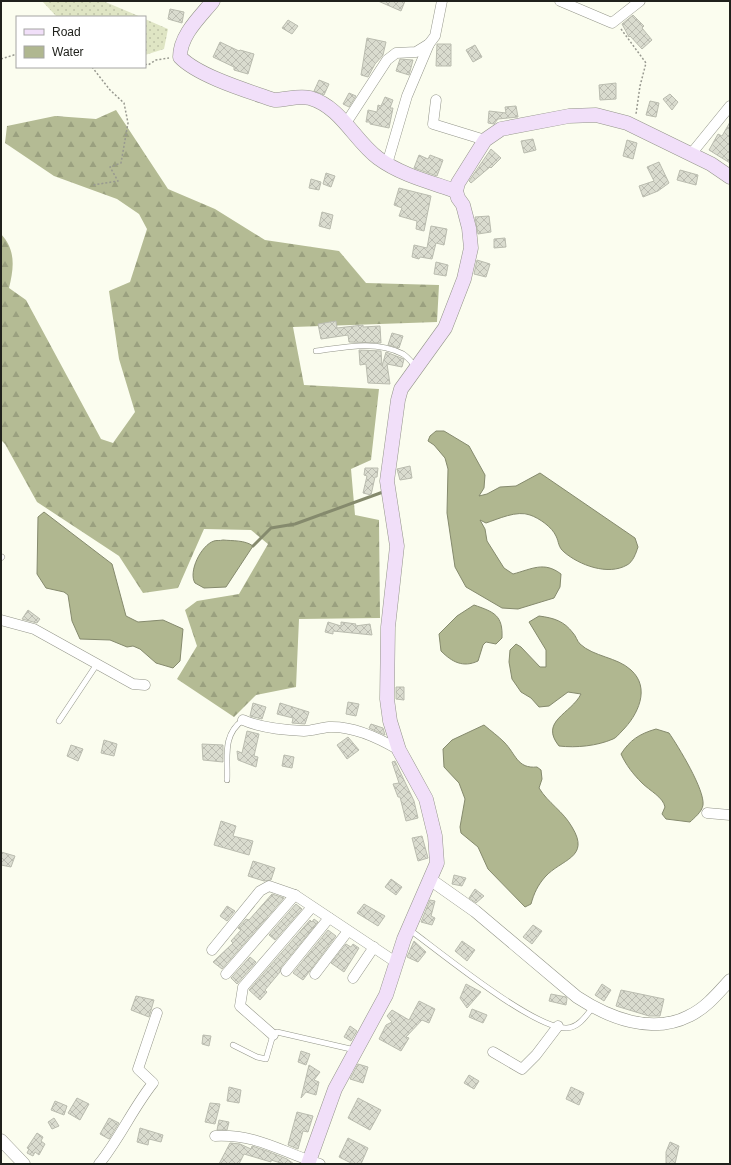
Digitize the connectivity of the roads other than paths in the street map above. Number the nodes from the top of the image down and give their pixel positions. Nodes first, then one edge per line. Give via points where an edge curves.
1 (213, 1) edge
2 (442, 1) edge
3 (560, 1) edge
4 (640, 1) edge
5 (429, 44) junction
6 (436, 100) dead end
7 (730, 106) edge
8 (346, 123) junction
9 (485, 140) junction
10 (690, 154) junction
11 (387, 164) junction
12 (730, 176) edge
13 (456, 191) junction
14 (316, 351) dead end
15 (417, 368) junction
16 (1, 620) edge
17 (97, 664) junction
18 (145, 685) dead end
19 (243, 720) joint
20 (59, 721) dead end
21 (399, 750) junction
22 (227, 780) dead end
23 (707, 813) dead end
24 (730, 815) edge
25 (431, 880) junction
26 (294, 895) junction
27 (312, 907) junction
28 (329, 918) junction
29 (409, 930) junction
30 (348, 931) junction
31 (374, 948) junction
32 (212, 950) dead end
33 (397, 963) junction
34 (286, 971) dead end
35 (226, 974) dead end
36 (315, 974) dead end
37 (353, 978) dead end
38 (730, 980) edge
39 (592, 1007) junction
40 (157, 1012) dead end
41 (558, 1026) junction
42 (273, 1035) junction
43 (233, 1045) dead end
44 (356, 1050) junction
45 (493, 1052) dead end
46 (214, 1136) dead end
47 (1, 1140) edge
48 (312, 1163) edge
49 (24, 1164) edge
50 (99, 1164) edge

1 - 8 main road via 183,39 180,57 185,62 202,72 274,100 298,96 310,98
2 - 5 street via 435,36
3 - 4 street via 612,23
5 - 8 street via 416,52 396,53 387,60
5 - 11 street via 408,96
6 - 9 street via 433,124
7 - 10 street
8 - 11 main road via 367,148
9 - 10 main road via 501,130 569,116 596,115 633,126
9 - 13 main road via 458,183
10 - 12 main road
11 - 13 main road
13 - 15 main road via 470,228 471,248 464,279 445,328
14 - 15 lane via 363,345 385,348 404,355
15 - 21 main road via 401,390 398,400 387,481 397,546 388,627 387,699 390,721
16 - 17 street via 34,629
17 - 18 street via 133,684
17 - 20 lane
19 - 21 street via 254,725 305,731 329,727 353,731 382,740
19 - 22 lane via 231,731 228,739
21 - 25 main road via 426,799 435,836 437,863
23 - 24 street
25 - 29 main road
25 - 39 street via 475,911
26 - 27 street
26 - 32 street via 269,886 260,891
26 - 35 street
27 - 28 street
27 - 42 street via 243,987 240,1006
28 - 30 street
28 - 34 street
29 - 33 main road
29 - 41 lane via 524,1013 552,1026
30 - 31 street
30 - 36 street
31 - 33 street
31 - 37 street
33 - 44 main road via 386,995
38 - 39 street via 710,1001 689,1016 667,1022 636,1023
39 - 41 lane via 579,1024 568,1028
40 - 50 street via 138,1069 153,1083 142,1096 113,1147
41 - 45 street via 522,1069
42 - 43 lane via 266,1059
42 - 44 lane via 277,1032
44 - 48 main road via 336,1089
46 - 48 street via 250,1138
47 - 49 street

